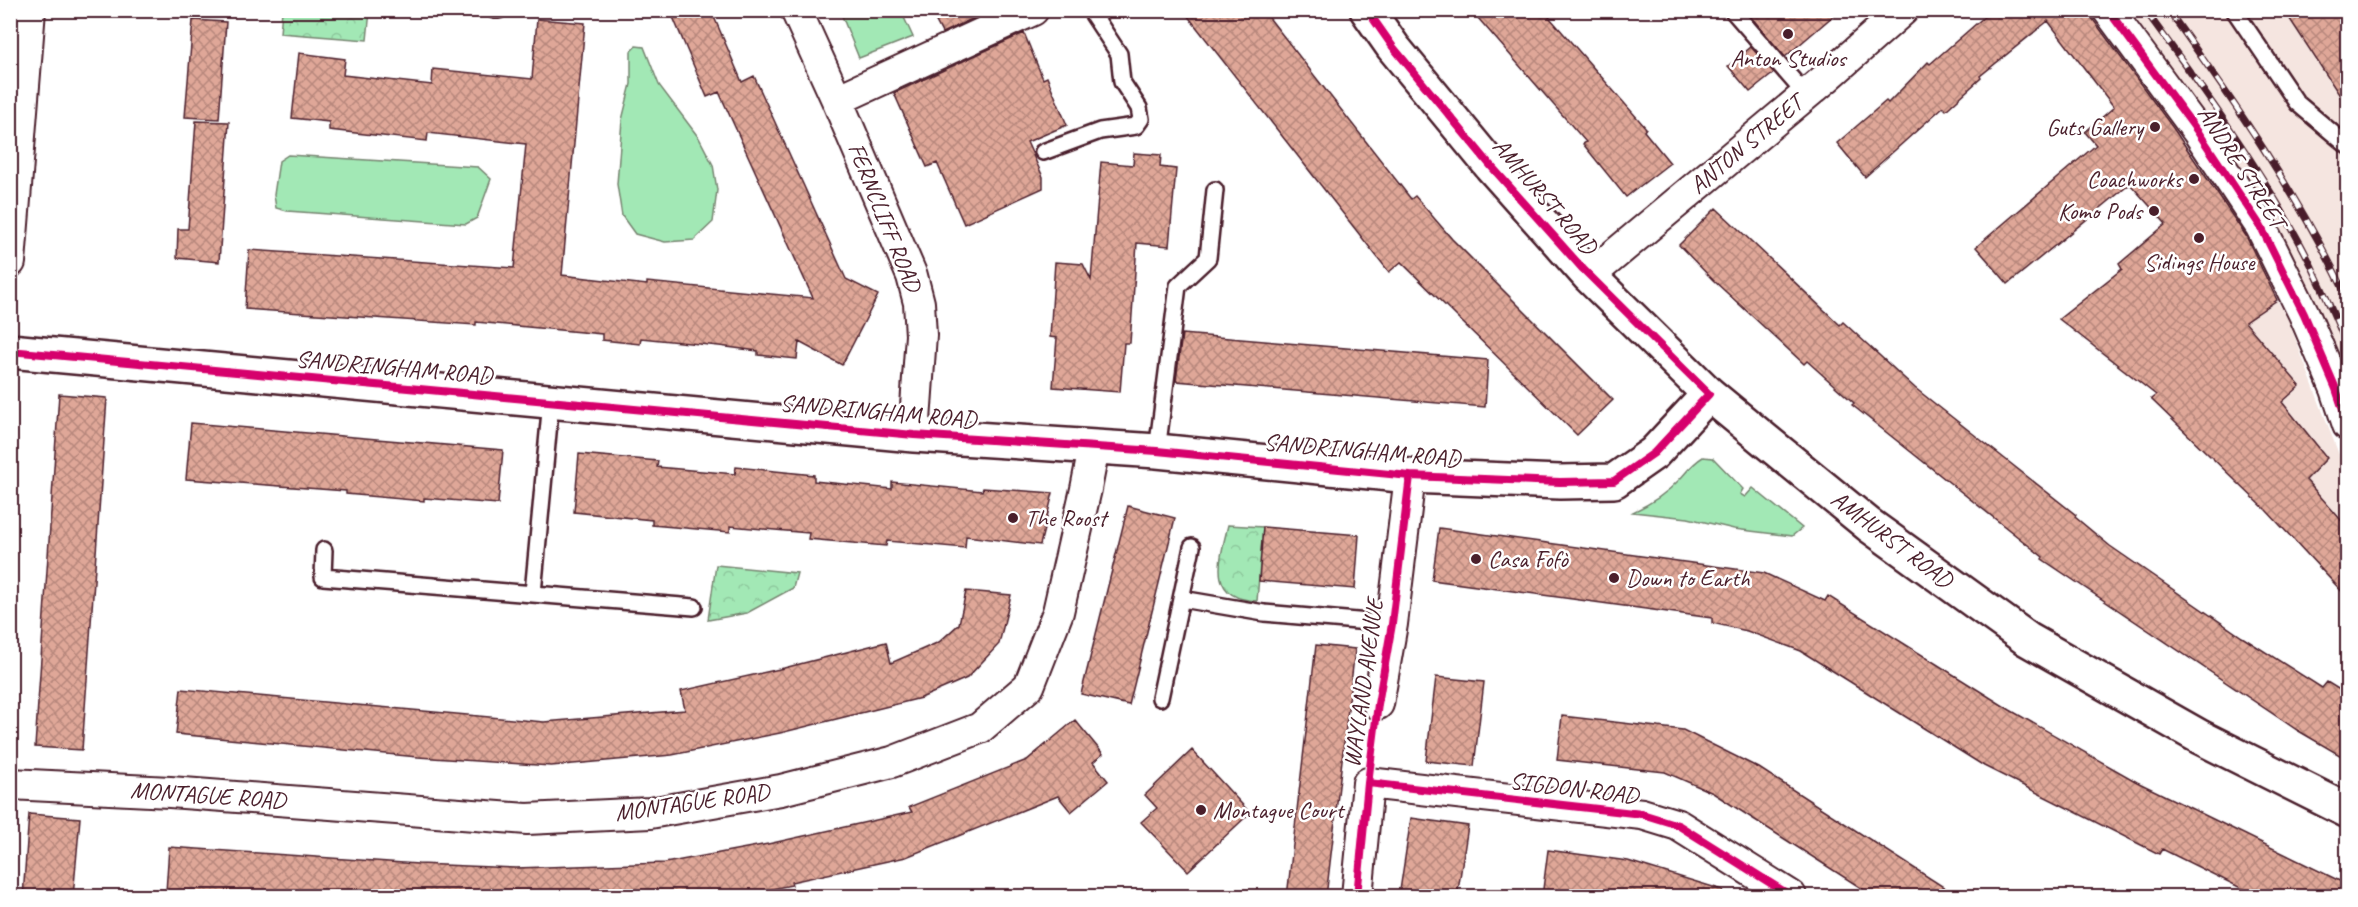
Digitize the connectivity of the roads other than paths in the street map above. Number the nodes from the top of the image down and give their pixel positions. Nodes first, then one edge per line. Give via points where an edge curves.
1 (30, 10) edge
2 (494, 10) edge
3 (499, 10) edge
4 (796, 10) edge
5 (1033, 10) edge
6 (1090, 10) edge
7 (1367, 10) edge
8 (1732, 10) edge
9 (1902, 10) edge
10 (2108, 10) edge
11 (2234, 10) edge
12 (1806, 95) junction
13 (837, 100) junction
14 (2348, 146) edge
15 (1043, 152) dead end
16 (1215, 190) dead end
17 (10, 262) edge
18 (1589, 276) junction
19 (10, 351) edge
20 (1709, 394) junction
21 (552, 401) junction
22 (2348, 425) edge
23 (914, 435) junction
24 (1094, 448) junction
25 (1156, 451) junction
26 (1410, 476) junction
27 (1192, 547) dead end
28 (324, 550) dead end
29 (533, 593) junction
30 (1182, 599) junction
31 (694, 607) dead end
32 (1392, 624) junction
33 (1160, 698) dead end
34 (1378, 704) dead end
35 (1368, 783) joint
36 (10, 784) edge
37 (2348, 811) edge
38 (1357, 897) edge
39 (1791, 897) edge

1 - 17 street
2 - 3 lane
4 - 13 street, FERNCLIFF ROAD
5 - 13 street
6 - 15 lane via 1119,54 1122,82 1141,118 1136,126 1100,131
7 - 18 street, AMHURST ROAD via 1491,166
8 - 12 lane
9 - 12 street, ANTON STREET
10 - 22 street, ANDRE STREET via 2198,132 2261,227 2304,314
11 - 14 lane via 2297,103
12 - 18 street, ANTON STREET
13 - 23 street, FERNCLIFF ROAD via 915,285 921,335
16 - 25 lane via 1208,258 1178,286
18 - 20 street, AMHURST ROAD
19 - 21 street, SANDRINGHAM ROAD
20 - 26 street, SANDRINGHAM ROAD via 1654,453 1614,481
20 - 37 street, AMHURST ROAD via 1869,525 2027,639 2200,737
21 - 23 street, SANDRINGHAM ROAD
21 - 29 lane
23 - 24 street, SANDRINGHAM ROAD
24 - 25 street, SANDRINGHAM ROAD
24 - 36 street, MONTAGUE ROAD via 1058,612 1029,686 980,728 892,762 781,790 650,813 527,819
25 - 26 street, SANDRINGHAM ROAD
26 - 32 street, WAYLAND AVENUE
27 - 30 lane
28 - 29 lane via 323,577
29 - 31 lane
30 - 32 lane via 1264,613
30 - 33 lane
32 - 34 street, WAYLAND AVENUE
35 - 38 street, WAYLAND AVENUE
35 - 39 street, SIGDON ROAD via 1642,814 1678,825

